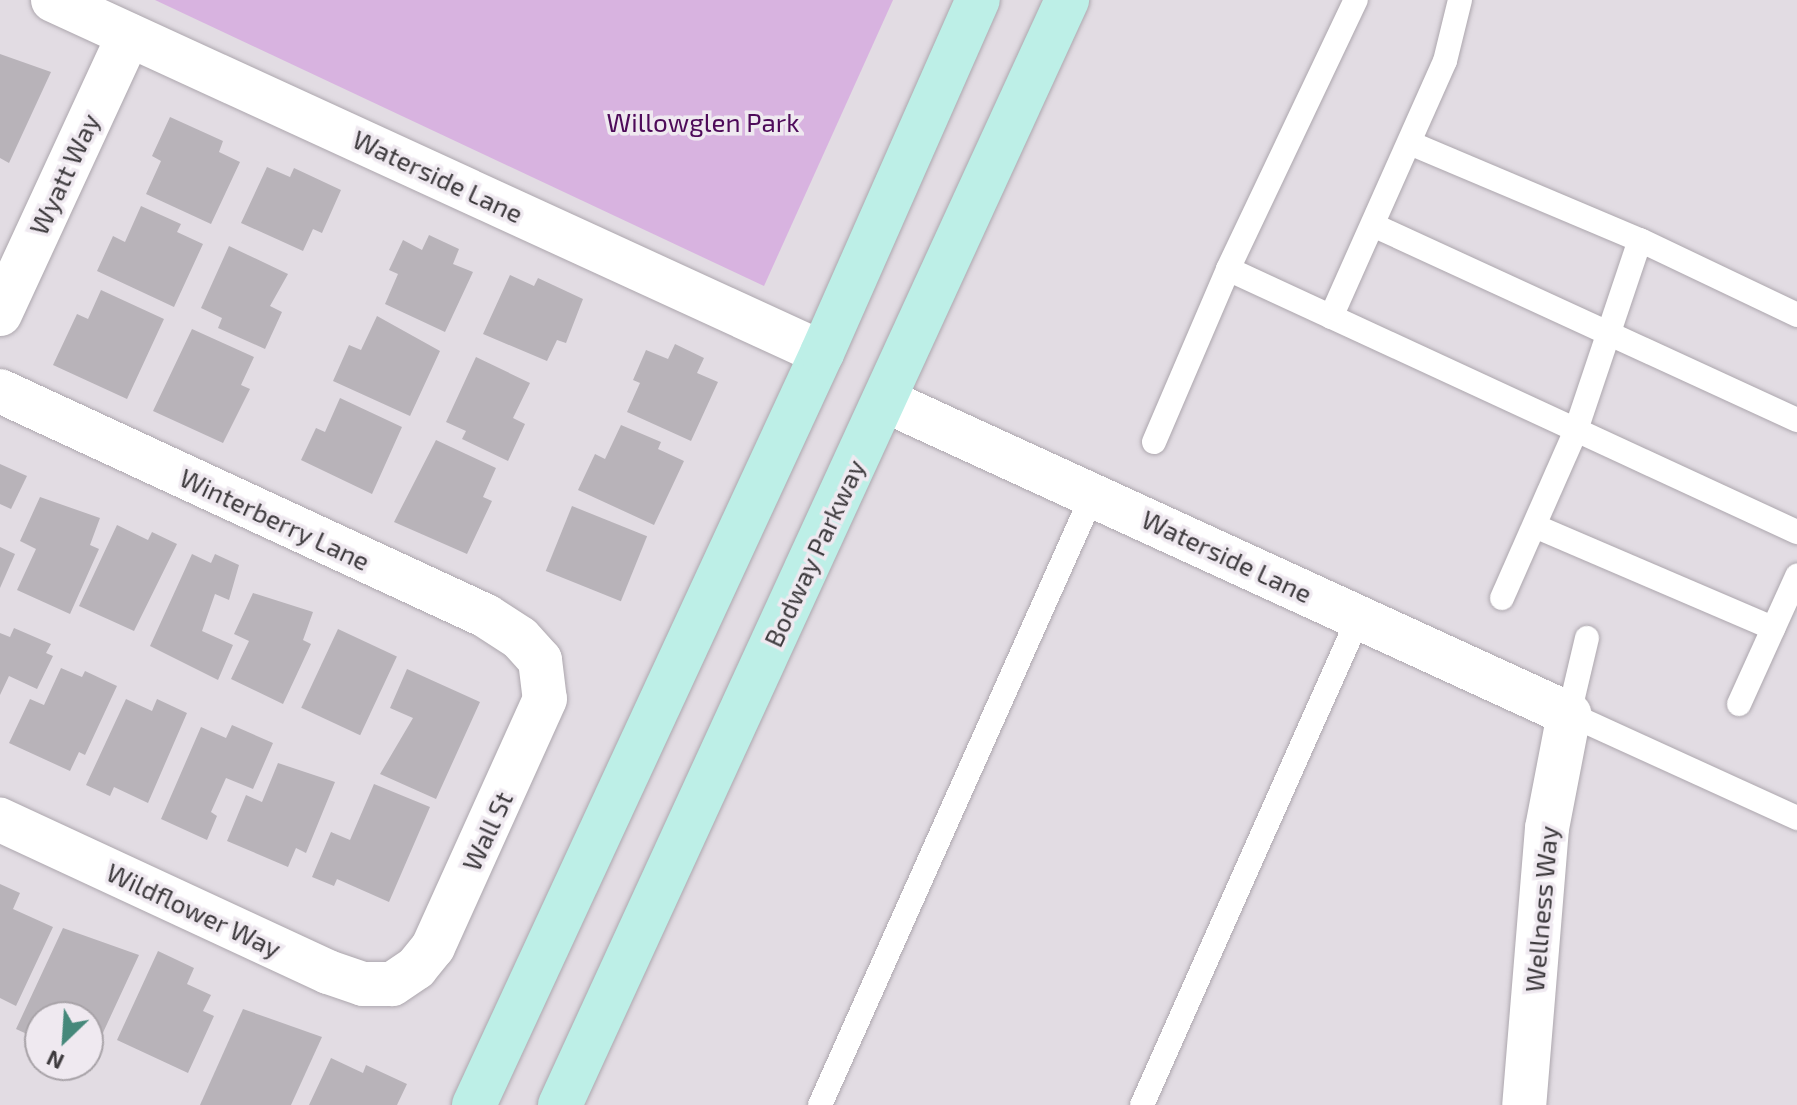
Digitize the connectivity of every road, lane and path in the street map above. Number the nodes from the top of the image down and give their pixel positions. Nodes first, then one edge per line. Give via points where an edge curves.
1 (53, 0) edge
2 (978, 0) edge
3 (1067, 0) edge
4 (1356, 0) edge
5 (1460, 0) edge
6 (129, 35) junction
7 (1410, 143) junction
8 (1373, 225) junction
9 (1640, 240) junction
10 (1228, 269) junction
11 (0, 314) edge
12 (1797, 315) edge
13 (1331, 317) junction
14 (1609, 333) junction
15 (822, 353) junction
16 (0, 391) edge
17 (884, 400) junction
18 (1797, 420) edge
19 (1576, 430) junction
20 (1154, 442) dead end
21 (1093, 494) junction
22 (1537, 527) junction
23 (1797, 532) edge
24 (1797, 576) edge
25 (1502, 598) dead end
26 (1359, 617) junction
27 (1773, 628) junction
28 (1587, 638) dead end
29 (540, 660) joint
30 (1739, 704) dead end
31 (1569, 714) junction
32 (1797, 818) edge
33 (0, 820) edge
34 (392, 984) joint
35 (474, 1105) edge
36 (560, 1105) edge
37 (820, 1105) edge
38 (1142, 1105) edge
39 (1524, 1105) edge

1 - 6 street, Waterside Lane
2 - 15 street
3 - 17 street, Bodway Parkway
4 - 10 lane
5 - 7 lane via 1445,61
6 - 11 street, Wyatt Way
6 - 15 street, Waterside Lane
7 - 8 lane
7 - 9 lane
8 - 13 lane
8 - 14 lane
9 - 12 lane
9 - 14 lane
10 - 13 lane
10 - 20 lane
13 - 19 lane
14 - 18 lane
14 - 19 lane
15 - 35 street
16 - 29 street, Winterberry Lane via 486,616 520,638
17 - 21 street, Waterside Lane
17 - 36 street, Bodway Parkway
19 - 22 lane
19 - 23 lane
21 - 26 street, Waterside Lane
21 - 37 lane
22 - 25 lane
22 - 27 lane
24 - 27 lane
26 - 31 street, Waterside Lane
26 - 38 lane
27 - 30 lane
28 - 31 lane
29 - 34 street, Wall St via 545,699 536,729 433,947 416,968
31 - 32 lane
31 - 39 street, Wellness Way via 1547,828
33 - 34 street, Wildflower Way via 328,972 363,984

